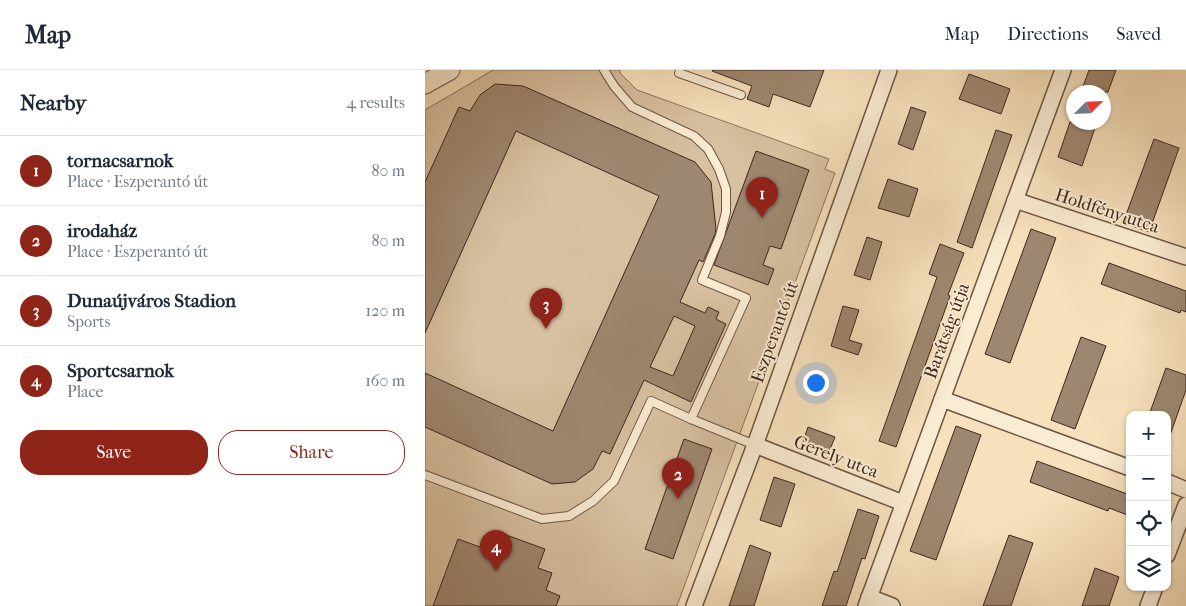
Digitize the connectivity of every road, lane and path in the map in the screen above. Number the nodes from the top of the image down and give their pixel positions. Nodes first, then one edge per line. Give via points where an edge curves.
1 (450, 70) edge
2 (604, 70) edge
3 (889, 70) edge
4 (1063, 70) edge
5 (679, 73) dead end
6 (425, 84) edge
7 (741, 95) dead end
8 (1015, 200) junction
9 (1186, 257) edge
10 (942, 399) junction
11 (691, 419) junction
12 (755, 445) junction
13 (1126, 467) edge
14 (425, 475) edge
15 (1171, 484) edge
16 (1186, 490) edge
17 (903, 503) junction
18 (1186, 505) edge
19 (1170, 546) edge
20 (1154, 591) edge
21 (867, 602) edge
22 (694, 606) edge
23 (893, 606) edge
24 (1148, 606) edge

1 - 6 street
2 - 11 lane via 632,107 694,136 708,149 726,189 726,212 720,236 702,280 746,298
3 - 12 street, Eszperantó út
4 - 8 street, Barátság útja
5 - 7 lane
8 - 9 street, Holdfény utca
8 - 10 street, Barátság útja
10 - 13 street
10 - 17 street, Barátság útja
11 - 12 lane
11 - 14 lane via 651,401 614,481 593,501 569,516 541,519
12 - 17 street, Gerely utca
12 - 22 street, Eszperantó út
15 - 16 street
17 - 21 street, Barátság útja
18 - 19 street
20 - 24 street
21 - 23 street

